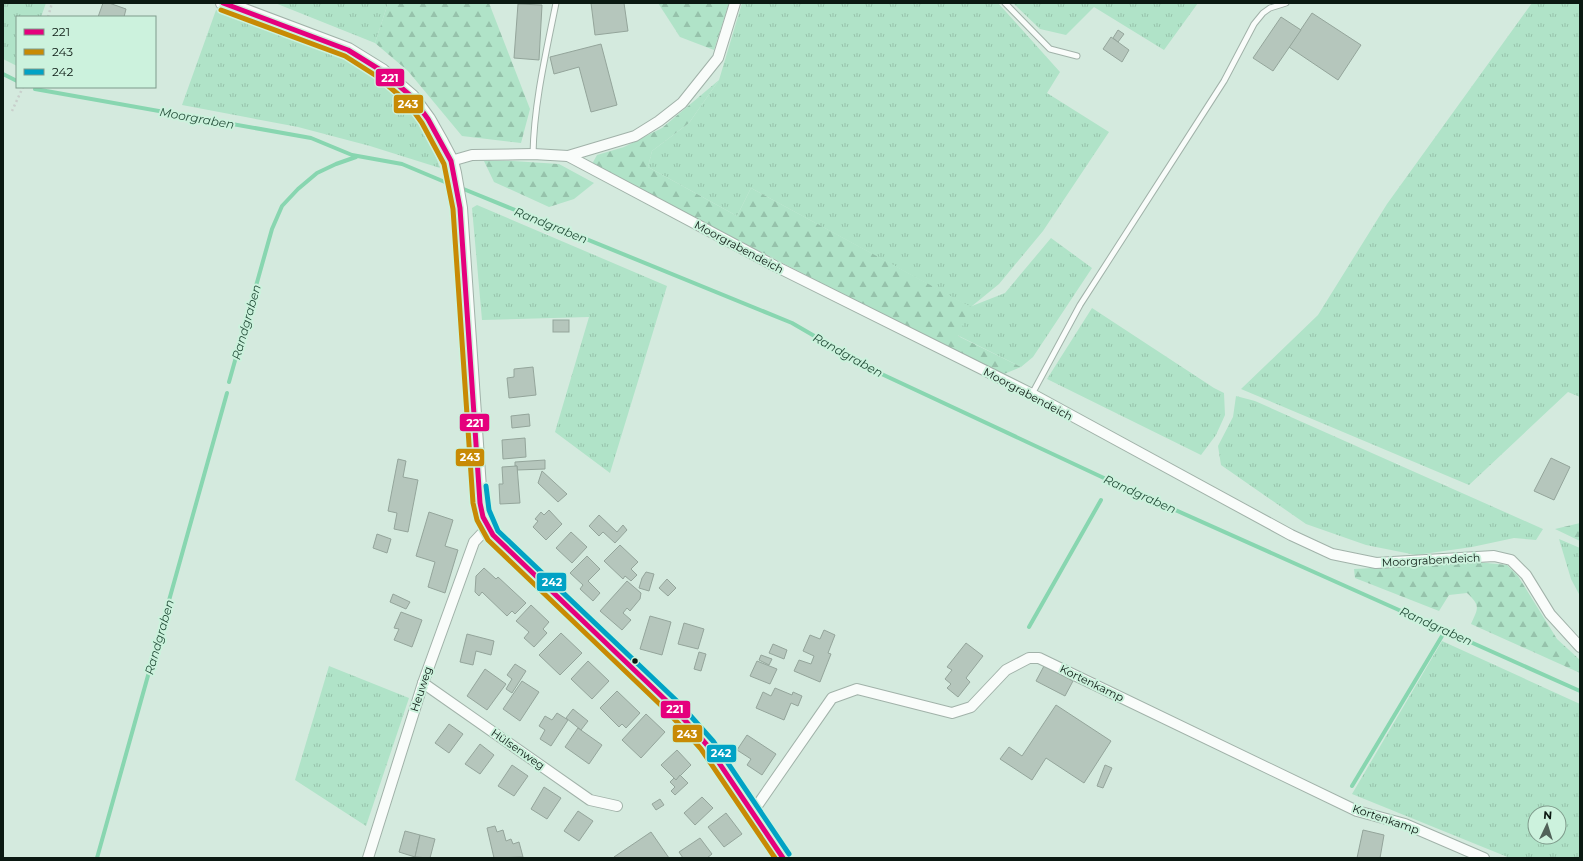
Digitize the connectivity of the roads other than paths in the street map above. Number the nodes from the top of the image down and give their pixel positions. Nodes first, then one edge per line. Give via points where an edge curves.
1 (224, 3) edge
2 (556, 3) edge
3 (735, 3) edge
4 (1005, 3) edge
5 (1286, 3) edge
6 (1077, 56) dead end
7 (533, 154) junction
8 (568, 156) junction
9 (453, 167) junction
10 (1032, 394) junction
11 (488, 528) junction
12 (1580, 647) edge
13 (423, 683) junction
14 (616, 806) dead end
15 (752, 813) junction
16 (368, 858) edge
17 (783, 858) edge
18 (1484, 858) edge

1 - 9 street via 348,50 382,71 412,97 428,119
2 - 7 lane via 545,54
3 - 8 street via 718,58 682,103 635,136
4 - 6 lane via 1050,49
5 - 10 lane via 1270,8 1254,24 1224,81 1080,305
7 - 8 street, Moorgrabendeich
7 - 9 street, Moorgrabendeich via 472,155
8 - 10 street, Moorgrabendeich via 775,266
9 - 11 street via 460,208 480,503
10 - 12 street, Moorgrabendeich via 1291,535 1332,554 1376,563 1494,556 1511,560 1526,575 1550,614
11 - 13 street, Heuweg via 474,542
11 - 15 street via 674,708 707,745
13 - 14 street, Hülsenweg via 590,800
13 - 16 street, Heuweg
15 - 17 street
15 - 18 street, Kortenkamp via 832,698 857,689 952,713 971,707 1006,670 1029,658 1039,658 1357,811 1405,824

